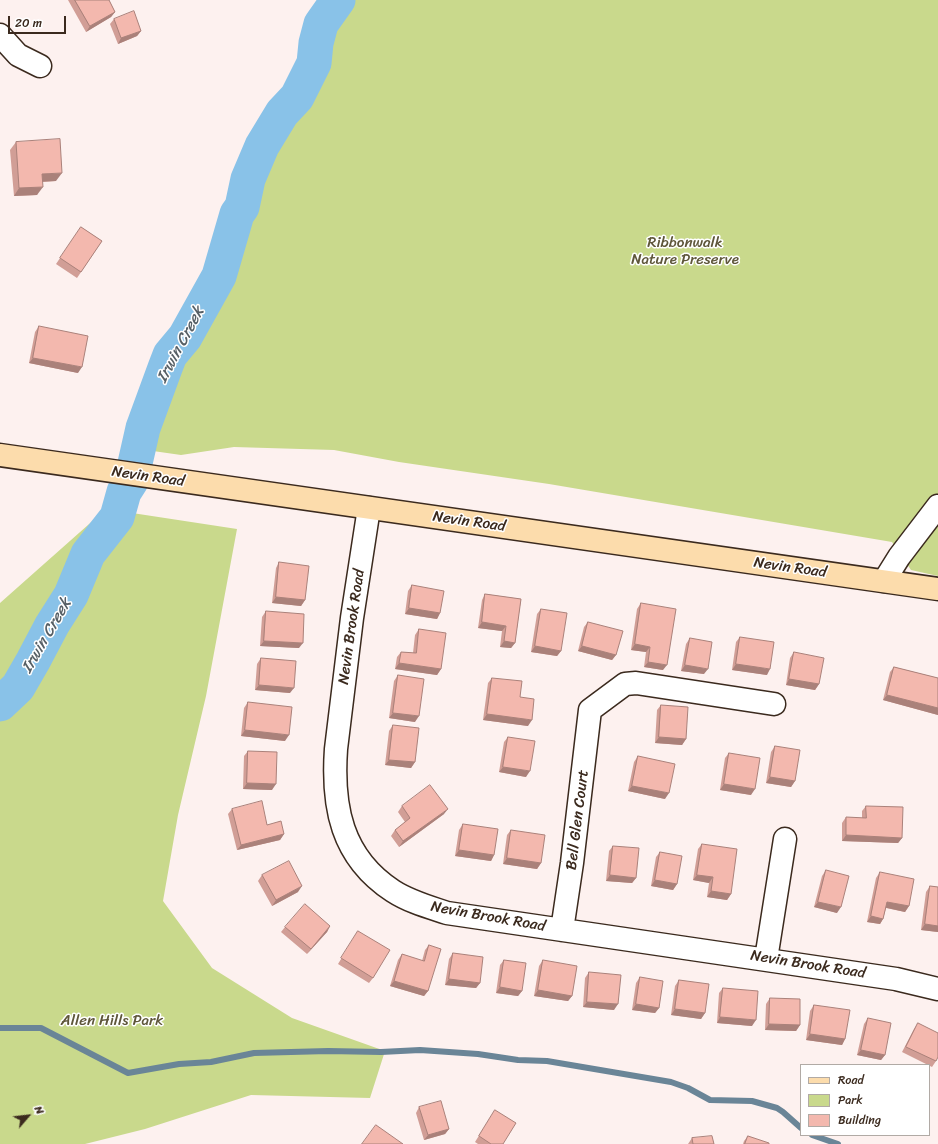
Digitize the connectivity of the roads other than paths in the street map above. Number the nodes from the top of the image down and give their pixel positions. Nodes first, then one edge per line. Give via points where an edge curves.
1 (0, 35) edge
2 (40, 66) dead end
3 (0, 455) edge
4 (938, 506) edge
5 (369, 508) junction
6 (884, 581) junction
7 (938, 589) edge
8 (774, 704) dead end
9 (785, 839) dead end
10 (562, 930) junction
11 (766, 959) junction
12 (938, 989) edge

1 - 2 street via 18,55
3 - 5 main road, Nevin Road
4 - 6 street
5 - 6 main road, Nevin Road
5 - 10 street, Nevin Brook Road via 352,618 334,770 338,812 344,831 364,865 393,891 410,900 447,912
6 - 7 main road, Nevin Road
8 - 10 street, Bell Glen Court via 636,683 625,684 590,710
9 - 11 street
10 - 11 street, Nevin Brook Road
11 - 12 street, Nevin Brook Road via 896,979

